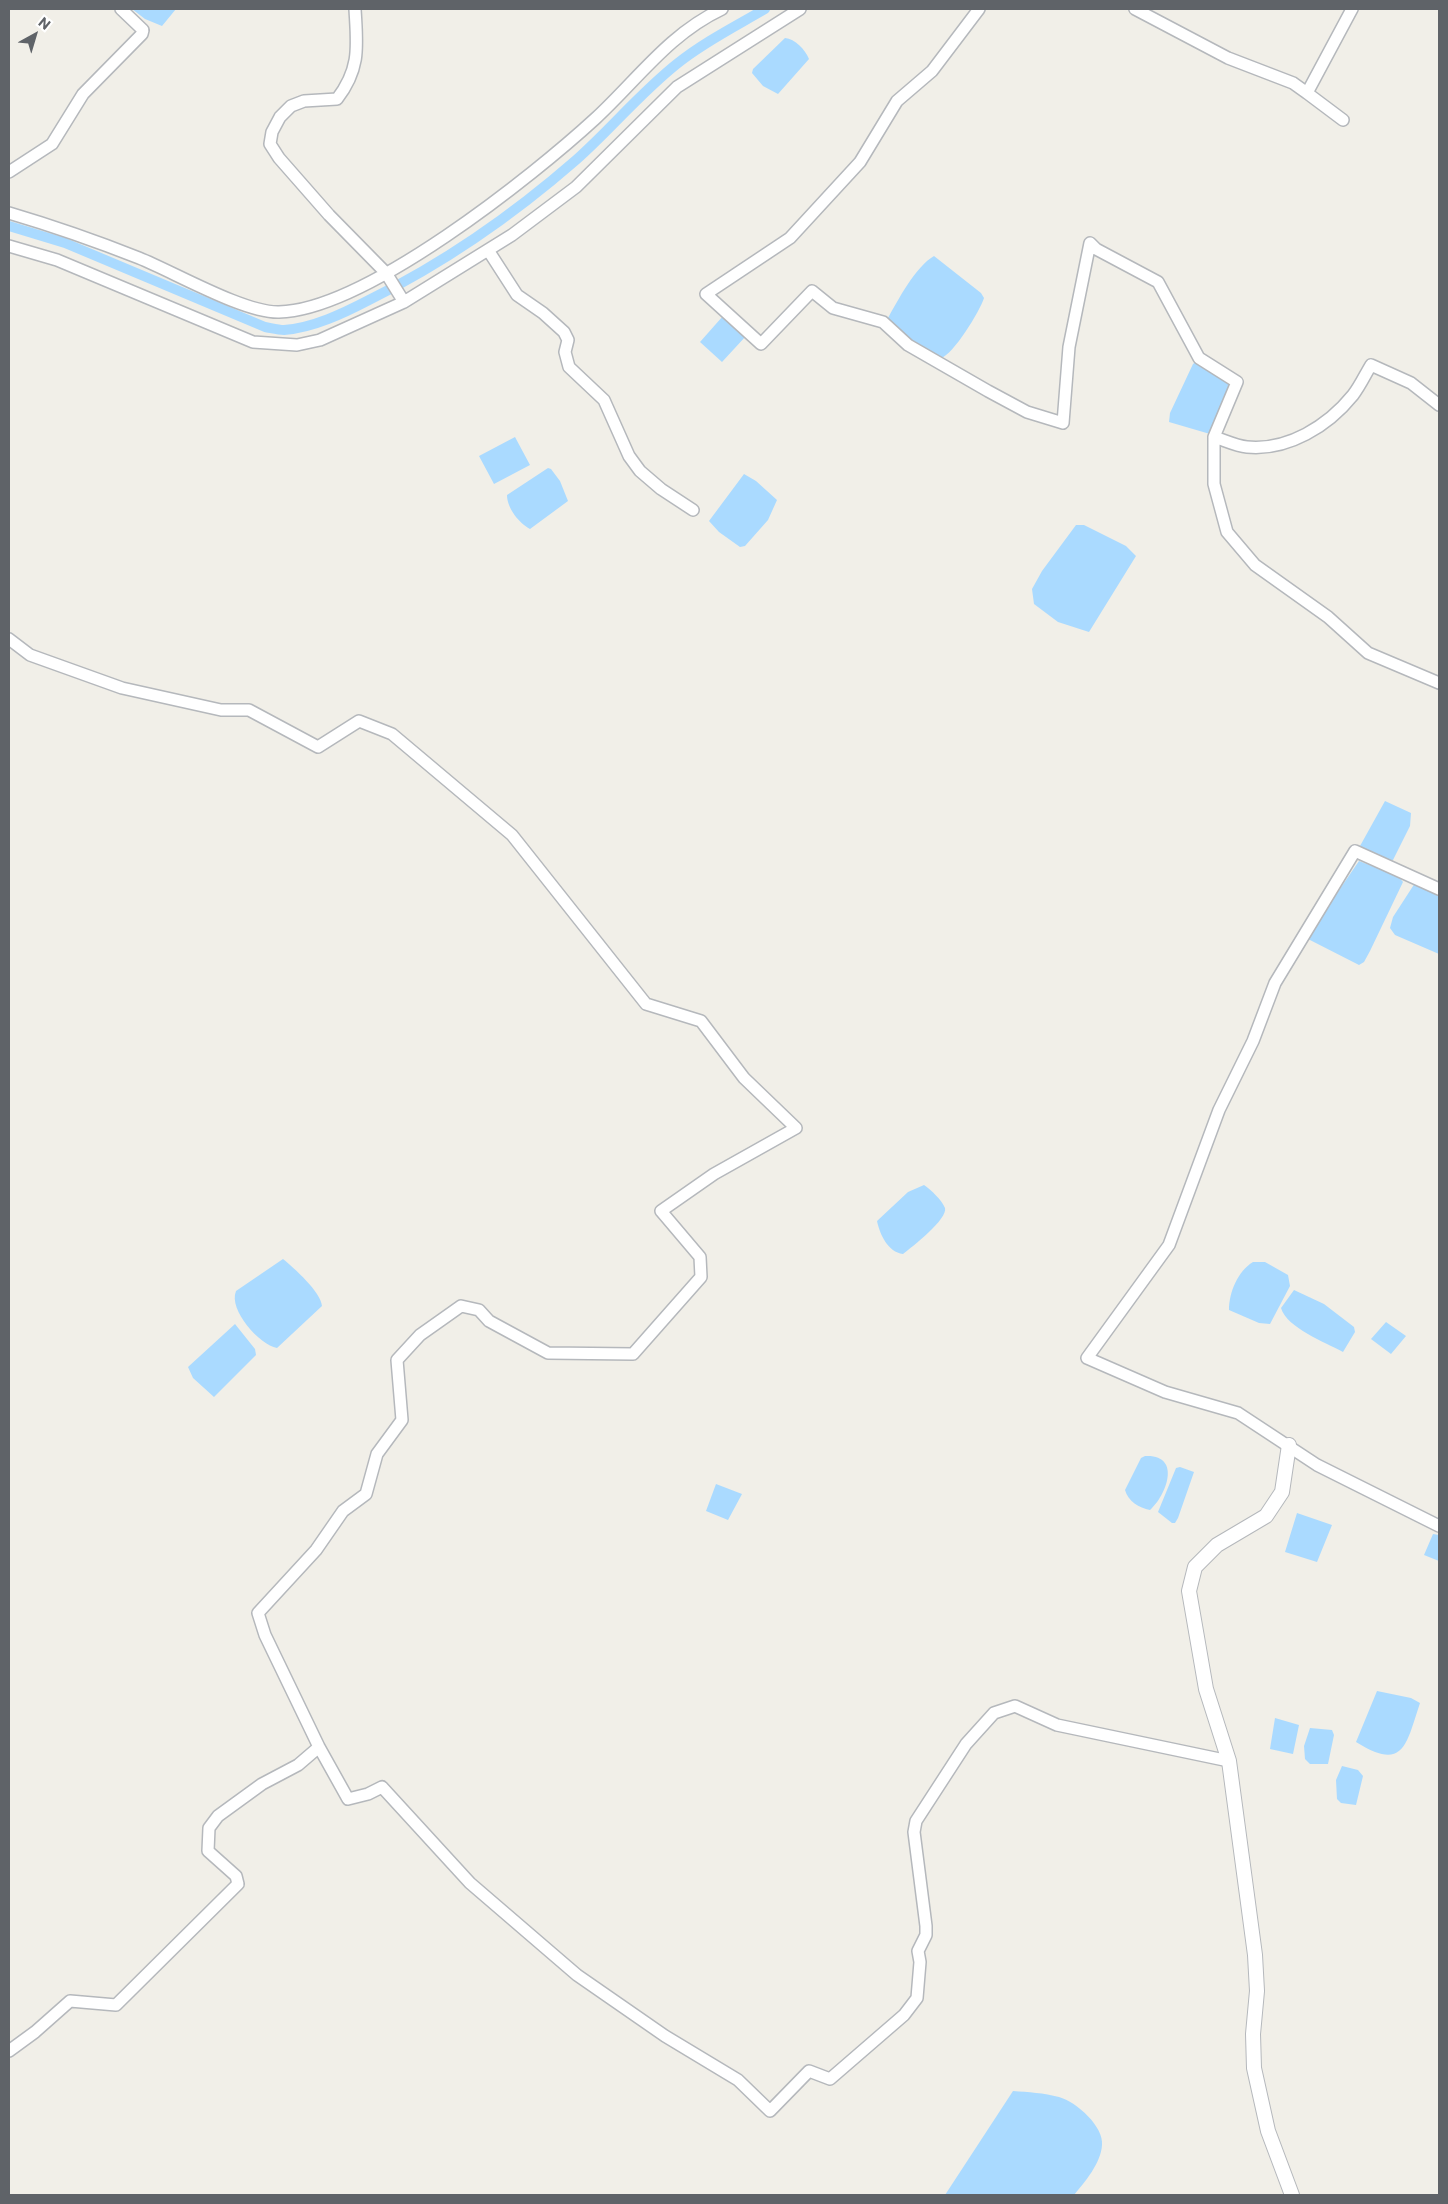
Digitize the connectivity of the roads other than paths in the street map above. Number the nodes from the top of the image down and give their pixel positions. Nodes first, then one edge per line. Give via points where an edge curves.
1 (121, 9) edge
2 (355, 9) edge
3 (722, 9) edge
4 (800, 9) edge
5 (979, 9) edge
6 (1135, 9) edge
7 (1352, 9) edge
8 (1307, 94) junction
9 (1343, 120) dead end
10 (9, 172) edge
11 (9, 213) edge
12 (9, 246) edge
13 (488, 250) junction
14 (386, 273) junction
15 (404, 302) junction
16 (1439, 406) edge
17 (1214, 437) junction
18 (693, 510) dead end
19 (9, 639) edge
20 (1439, 683) edge
21 (1439, 889) edge
22 (1289, 1445) junction
23 (1439, 1526) edge
24 (319, 1747) junction
25 (1229, 1761) junction
26 (9, 2051) edge
27 (1292, 2195) edge

1 - 10 street via 143,30 142,34 83,94 52,144
2 - 14 street via 356,62 349,83 337,99 304,101 291,106 280,117 270,144 329,215
3 - 14 street via 692,26 655,55 598,116 533,174
4 - 13 street via 678,88 576,187
5 - 17 street via 932,71 897,101 860,162 790,238 706,294 761,344 812,291 833,308 884,322 908,345 1004,400 1027,412 1063,423 1069,346 1090,244 1158,282 1199,358 1237,382
6 - 8 street via 1228,58 1293,83
7 - 8 street
8 - 9 street
11 - 14 street via 131,255 247,305 278,312 312,306
12 - 15 street via 57,260 253,342 297,345 320,340
13 - 15 street
13 - 18 street via 518,295 564,332 568,340 565,352 569,367 604,400 629,456 640,471
14 - 15 street
16 - 17 street via 1411,383 1371,365 1354,394 1333,416 1290,442 1271,447 1245,447
17 - 20 street via 1214,484 1227,532 1254,565 1328,617 1368,653
19 - 24 street via 30,655 122,688 221,710 249,710 318,746 359,720 392,734 512,835 646,1004 701,1021 744,1078 796,1128 714,1174 661,1211 700,1257 701,1277 633,1354 548,1353 489,1321 480,1310 461,1306 420,1335 397,1360 402,1420 377,1454 366,1494 343,1511 316,1550 258,1613 264,1635
21 - 22 street via 1355,851 1275,983 1253,1040 1219,1110 1169,1245 1087,1358 1165,1392 1238,1413
22 - 23 street via 1317,1465
22 - 25 street via 1282,1492 1266,1516 1217,1545 1196,1567 1189,1591 1206,1690
24 - 25 street via 348,1799 382,1787 470,1884 577,1975 738,2080 770,2111 810,2071 830,2079 904,2015 916,1998 918,1951 926,1935 914,1832 916,1821 966,1744 994,1713 1015,1706 1057,1725
24 - 26 street via 298,1765 262,1784 218,1816 209,1828 208,1851 236,1876 238,1884 116,2005 70,2001
25 - 27 street via 1255,1955 1254,2068 1268,2131

